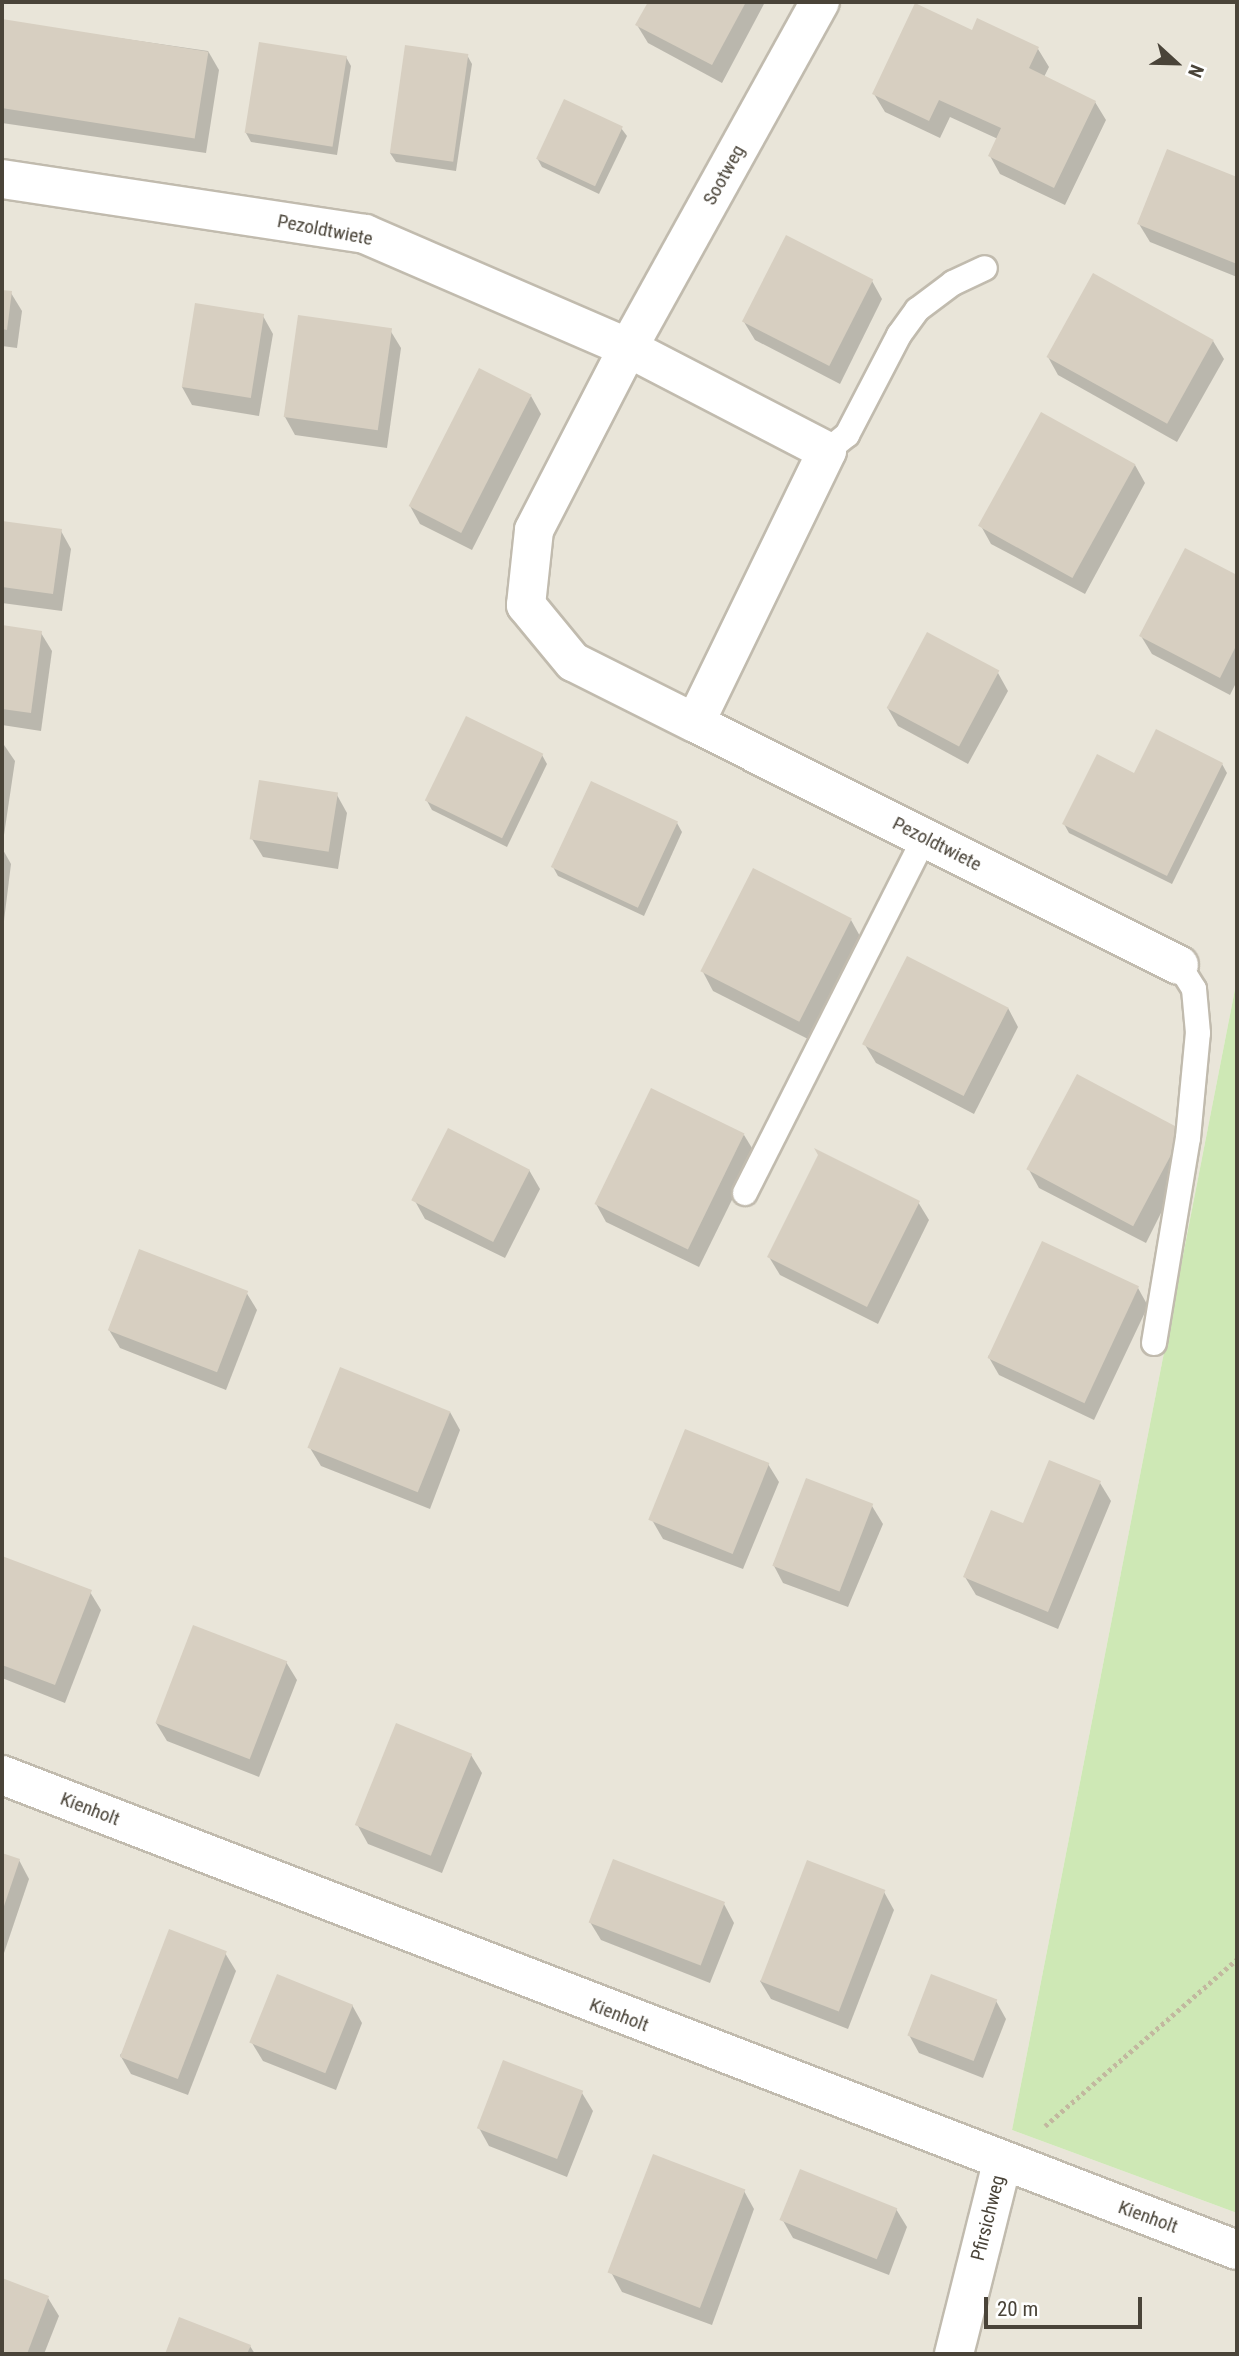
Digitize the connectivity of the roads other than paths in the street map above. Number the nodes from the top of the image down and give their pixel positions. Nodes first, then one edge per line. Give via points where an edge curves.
1 (820, 2) edge
2 (2, 179) edge
3 (985, 268) dead end
4 (628, 348) junction
5 (827, 451) junction
6 (695, 723) junction
7 (924, 838) junction
8 (1179, 965) joint
9 (745, 1193) dead end
10 (1154, 1343) dead end
11 (2, 1775) edge
12 (1002, 2163) junction
13 (1237, 2250) edge
14 (954, 2354) edge

1 - 4 street, Sootweg
2 - 4 street, Pezoldtwiete via 365,234
3 - 5 lane via 953,283 917,310 847,435
4 - 5 street, Pezoldtwiete
4 - 6 street, Pezoldtwiete via 534,530 526,605 573,662
5 - 6 street
6 - 7 street, Pezoldtwiete
7 - 8 street, Pezoldtwiete
7 - 9 lane
8 - 10 lane via 1194,989 1198,1033 1188,1138
11 - 12 street, Kienholt
12 - 13 street, Kienholt
12 - 14 street, Pfirsichweg

